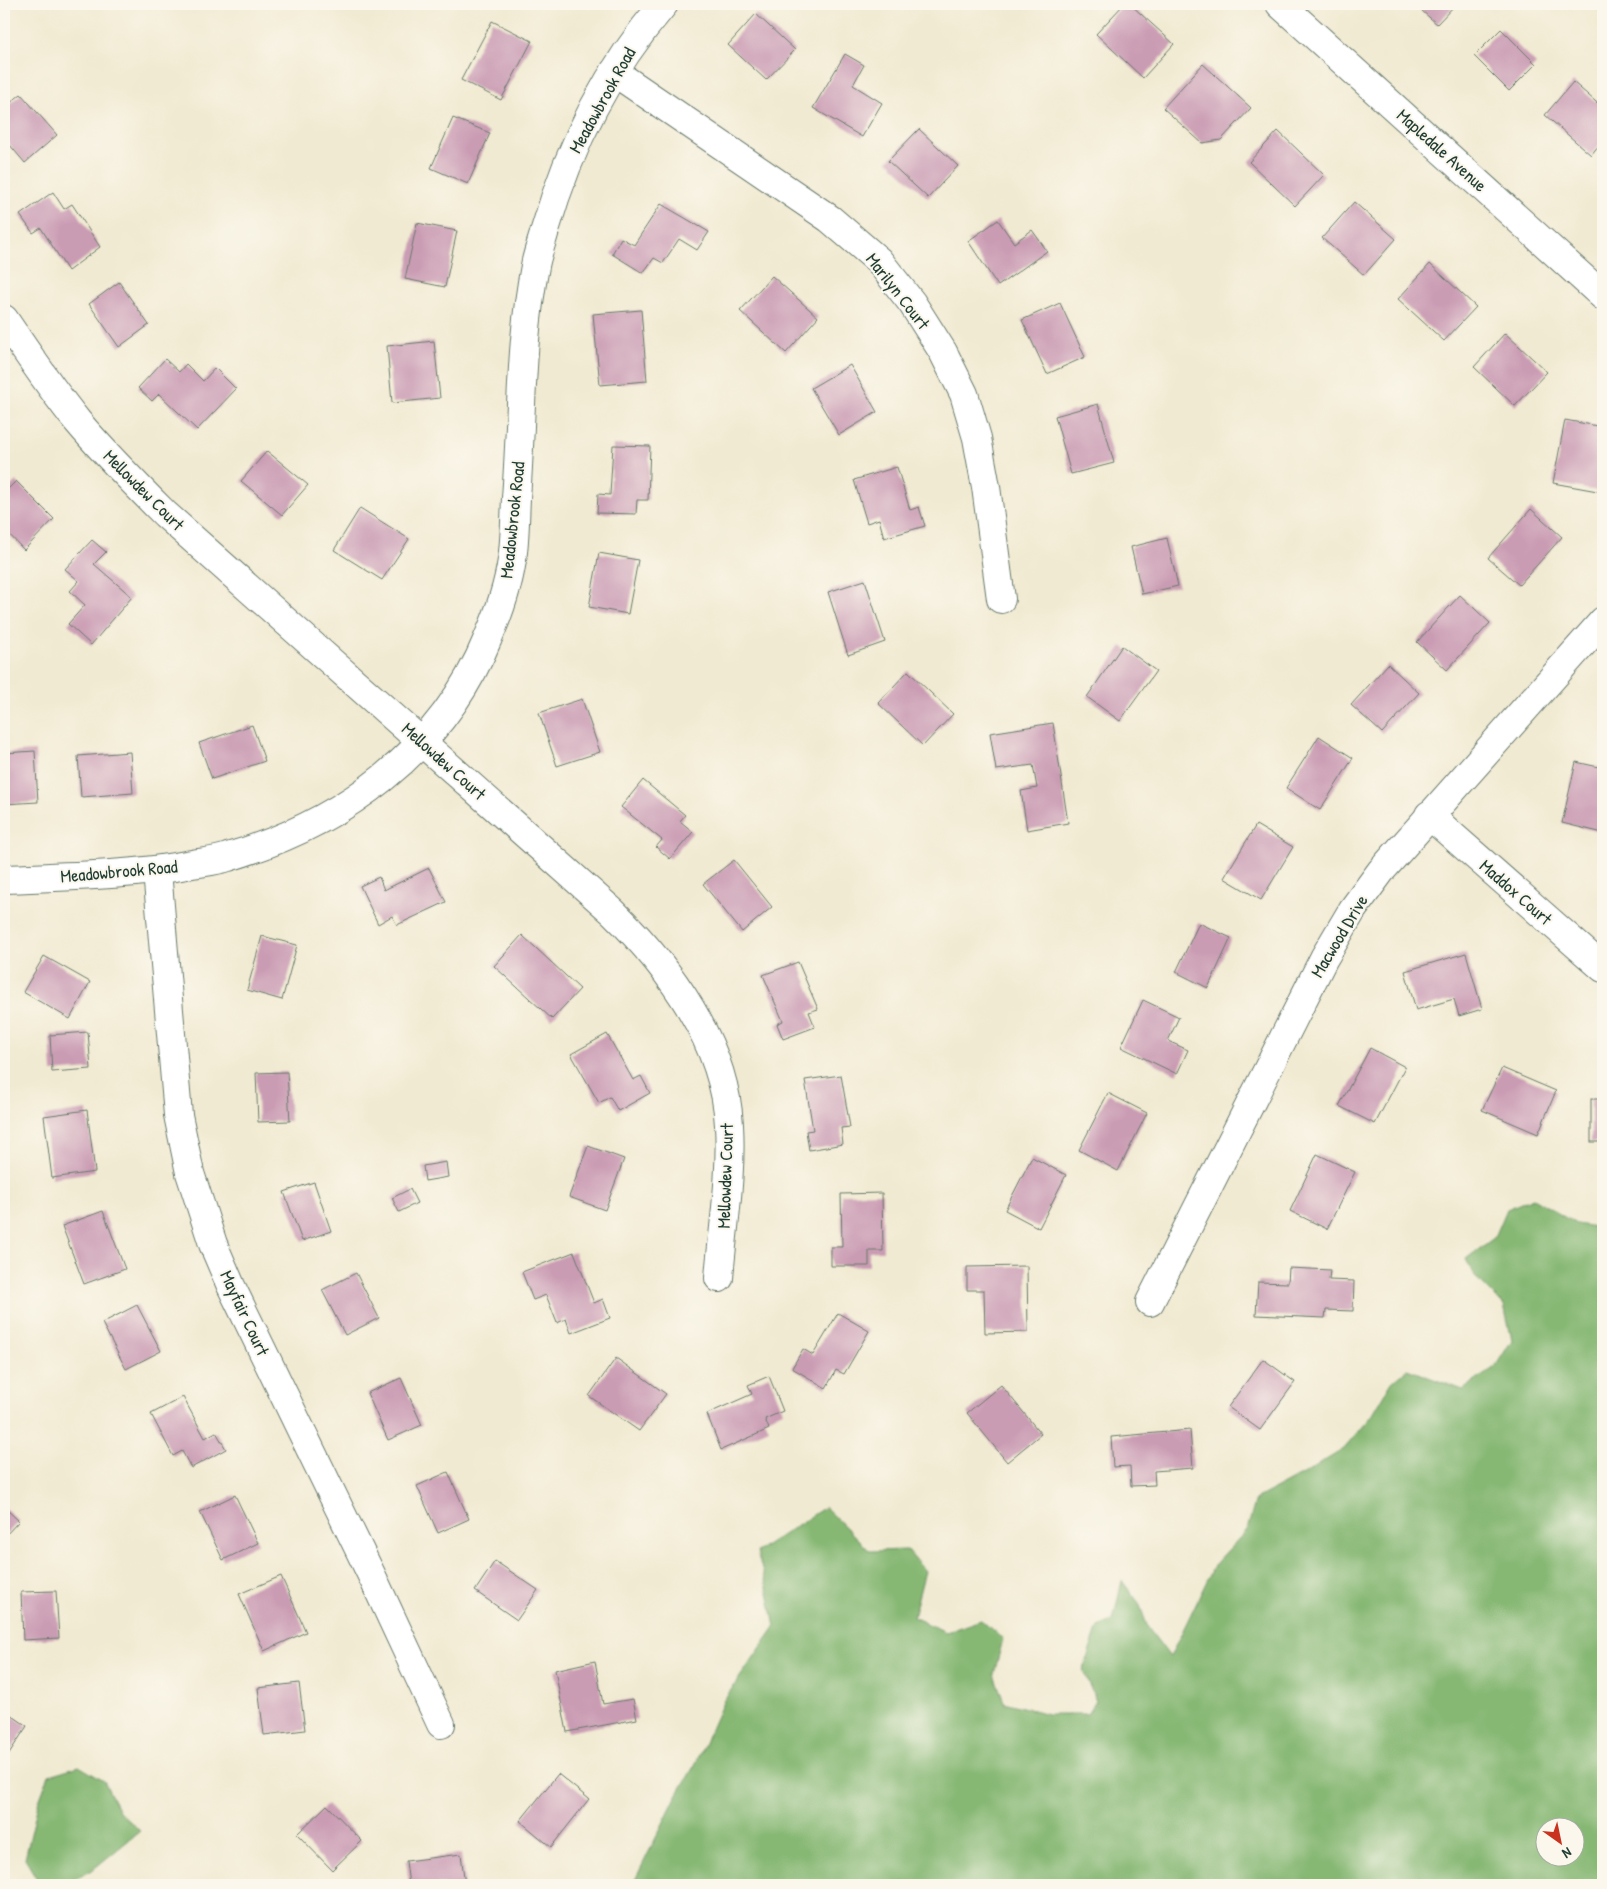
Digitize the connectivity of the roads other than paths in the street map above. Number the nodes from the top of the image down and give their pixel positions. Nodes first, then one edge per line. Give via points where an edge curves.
1 (664, 4) edge
2 (1280, 4) edge
3 (614, 72) junction
4 (1603, 296) edge
5 (4, 319) edge
6 (1001, 599) dead end
7 (1603, 621) edge
8 (422, 742) junction
9 (1429, 816) junction
10 (157, 871) junction
11 (4, 879) edge
12 (1603, 968) edge
13 (719, 1278) dead end
14 (1150, 1302) dead end
15 (441, 1724) dead end

1 - 3 street, Meadowbrook Road
2 - 4 street, Mapledale Avenue
3 - 6 street, Marilyn Court via 830,219 879,260 912,303 943,352 964,394 978,438
3 - 8 street, Meadowbrook Road via 580,133 554,197 535,264 523,344 512,560 500,611 480,659 458,696
5 - 8 street, Mellowdew Court via 77,420 138,488
7 - 9 street, Macwood Drive
8 - 10 street, Meadowbrook Road via 389,775 363,794 282,838 226,858
8 - 13 street, Mellowdew Court via 613,912 662,965 685,998 718,1070 729,1123 730,1153
9 - 12 street, Maddox Court
9 - 14 street, Macwood Drive via 1358,901 1324,958
10 - 11 street, Meadowbrook Road
10 - 15 street, Mayfair Court via 178,1115 190,1174 213,1244

